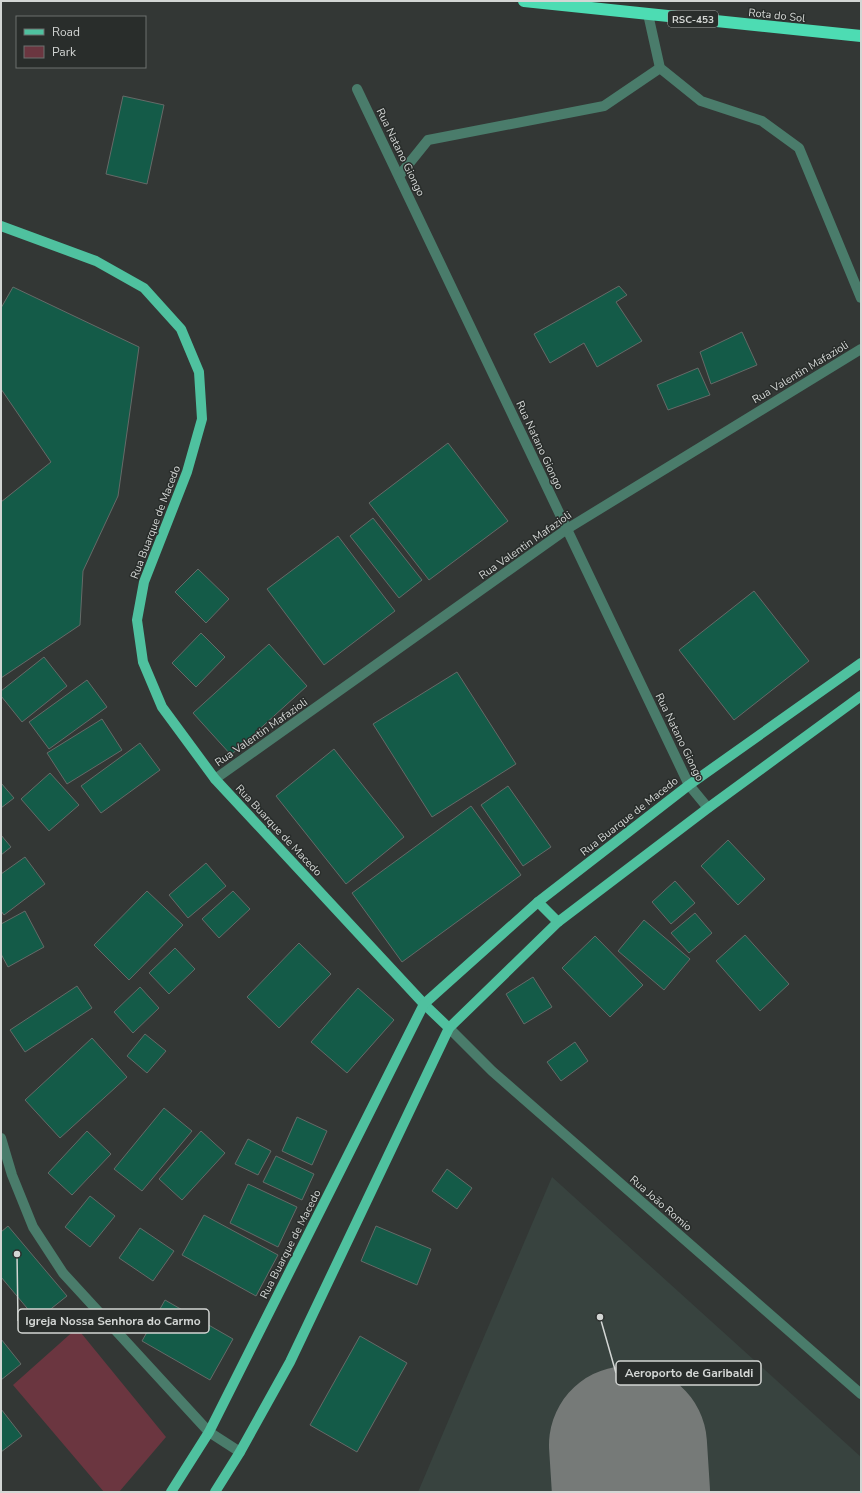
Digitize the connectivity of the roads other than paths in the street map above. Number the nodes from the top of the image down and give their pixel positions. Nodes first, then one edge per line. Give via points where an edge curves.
1 (524, 1) edge
2 (648, 14) junction
3 (861, 36) edge
4 (660, 68) junction
5 (357, 89) dead end
6 (399, 176) junction
7 (1, 226) edge
8 (861, 298) edge
9 (861, 349) edge
10 (567, 529) junction
11 (861, 662) edge
12 (861, 696) edge
13 (215, 779) junction
14 (689, 785) junction
15 (708, 808) junction
16 (538, 902) junction
17 (558, 922) junction
18 (424, 1004) junction
19 (449, 1028) junction
20 (1, 1138) edge
21 (861, 1394) edge
22 (209, 1432) junction
23 (240, 1452) junction
24 (171, 1492) edge
25 (215, 1492) edge

1 - 2 highway, Rota do Sol / RSC-453
2 - 3 highway, Rota do Sol / RSC-453
2 - 4 street
4 - 6 street via 604,106 428,140
4 - 8 street via 701,101 762,121 799,148
5 - 6 street, Rua Natano Giongo
6 - 10 street, Rua Natano Giongo
7 - 13 main road, Rua Buarque de Macedo via 96,261 144,288 181,329 199,372 202,419 187,472 144,582 137,620 143,662 162,707
9 - 10 street, Rua Valentin Mafazioli
10 - 13 street, Rua Valentin Mafazioli
10 - 14 street, Rua Natano Giongo
11 - 14 main road, Rua Buarque de Macedo
12 - 15 main road
13 - 18 main road, Rua Buarque de Macedo
14 - 15 street, Rua Natano Giongo
14 - 16 main road, Rua Buarque de Macedo
15 - 17 main road
16 - 17 main road
16 - 18 main road, Rua Buarque de Macedo
17 - 19 main road
18 - 19 main road, Rua Buarque de Macedo
18 - 22 main road, Rua Buarque de Macedo
19 - 21 street, Rua João Romio via 492,1071
19 - 23 main road via 290,1362
20 - 22 street via 12,1175 33,1227 63,1272
22 - 23 street
22 - 24 main road, Rua Buarque de Macedo
23 - 25 main road

